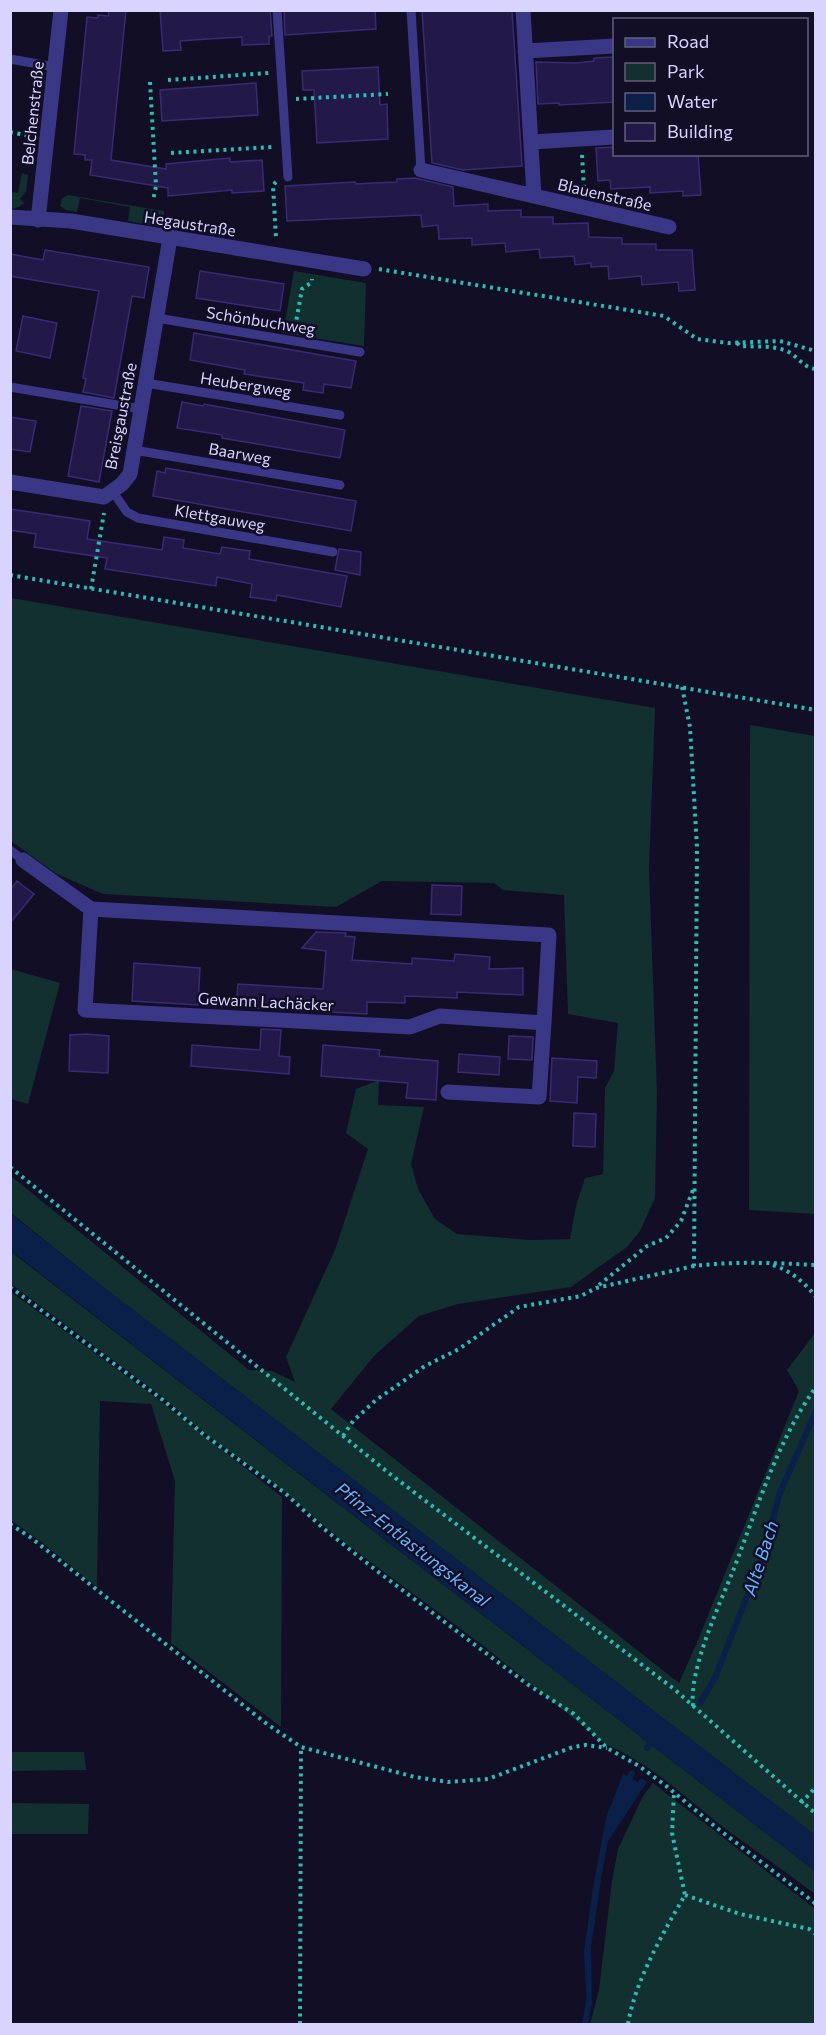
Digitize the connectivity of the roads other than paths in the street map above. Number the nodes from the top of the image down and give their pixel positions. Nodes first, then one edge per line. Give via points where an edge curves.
1 (61, 10) edge
2 (277, 10) edge
3 (411, 10) edge
4 (523, 10) edge
5 (613, 46) edge
6 (525, 51) junction
7 (10, 59) edge
8 (55, 67) junction
9 (613, 137) edge
10 (531, 142) junction
11 (421, 170) joint
12 (288, 177) road end
13 (534, 196) junction
14 (10, 217) edge
15 (38, 220) junction
16 (669, 227) dead end
17 (170, 238) junction
18 (364, 269) road end
19 (157, 318) junction
20 (360, 352) dead end
21 (146, 383) junction
22 (10, 387) edge
23 (141, 409) junction
24 (340, 415) dead end
25 (134, 450) junction
26 (10, 482) edge
27 (340, 485) dead end
28 (109, 494) junction
29 (333, 552) dead end
30 (16, 855) edge
31 (91, 909) junction
32 (544, 1023) junction
33 (448, 1092) dead end

1 - 8 street, Belchenstraße
2 - 12 lane
3 - 11 lane
4 - 6 street, Blauenstraße
5 - 6 street
6 - 10 street, Blauenstraße
7 - 8 lane
8 - 15 street, Belchenstraße
9 - 10 street
10 - 13 street, Blauenstraße
11 - 13 street, Blauenstraße
13 - 16 street, Blauenstraße
14 - 15 street, Hegaustraße
15 - 17 street, Hegaustraße via 72,221
17 - 18 street, Hegaustraße
17 - 19 street, Breisgaustraße
19 - 20 lane, Schönbuchweg
19 - 21 street, Breisgaustraße
21 - 23 street, Breisgaustraße
21 - 24 lane, Heubergweg
22 - 23 lane
23 - 25 street, Breisgaustraße
25 - 27 lane, Baarweg
25 - 28 street, Breisgaustraße via 130,474
26 - 28 street
28 - 29 lane, Klettgauweg via 138,518
30 - 31 street
31 - 32 street via 549,935
31 - 32 street, Gewann Lachäcker via 85,1010 410,1027 440,1016
32 - 33 street via 539,1097

